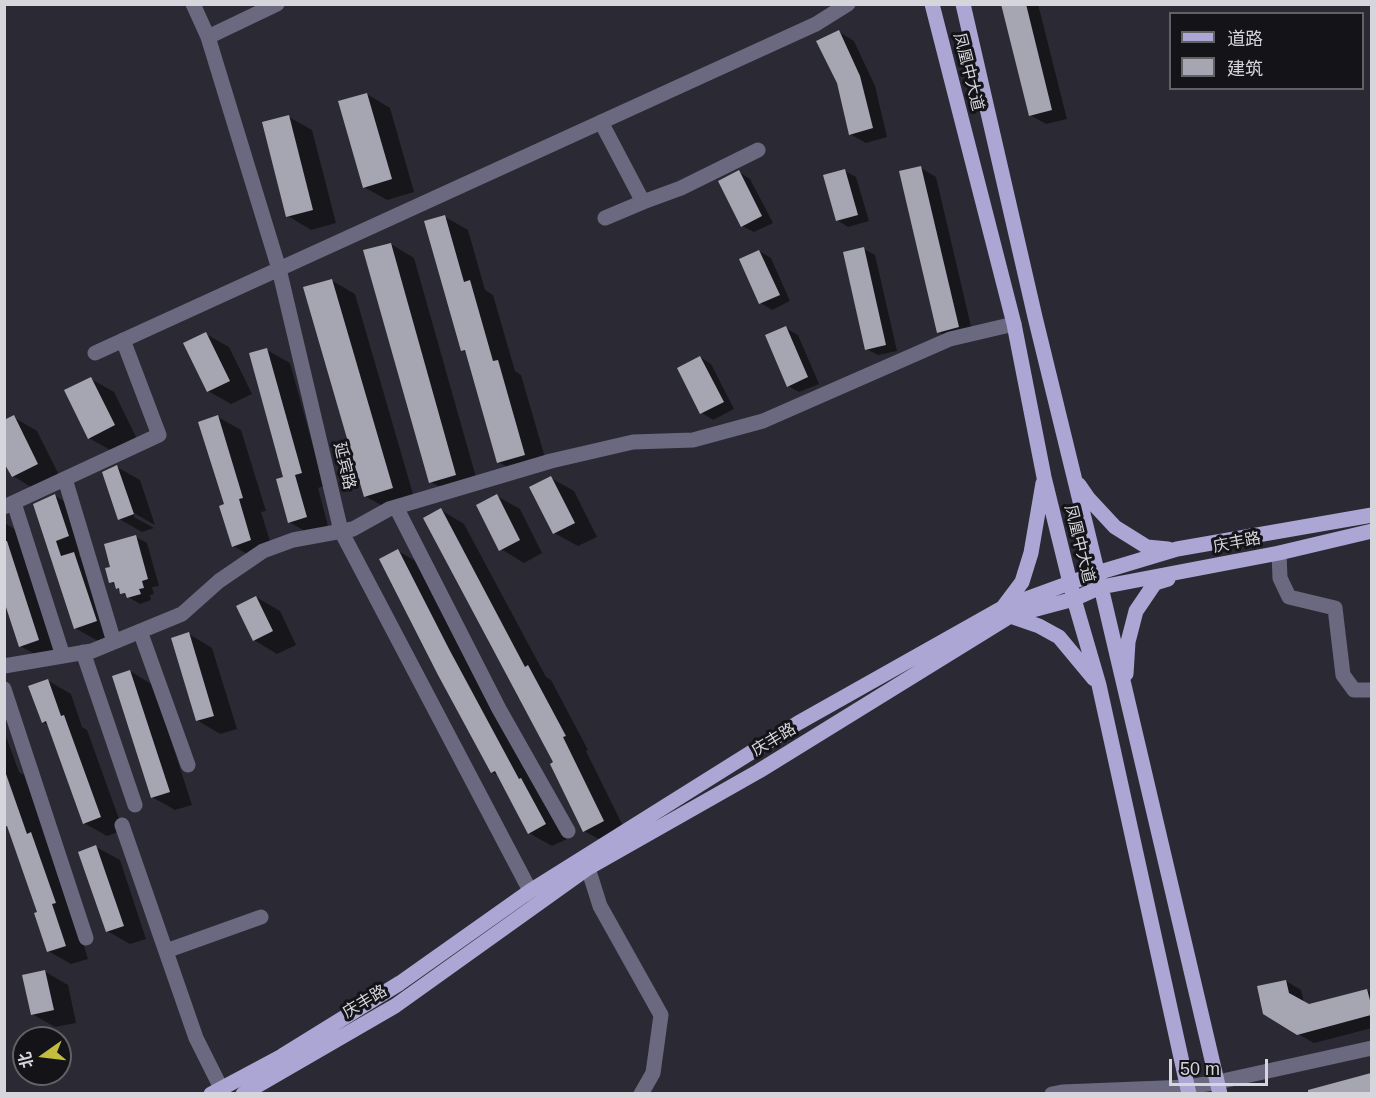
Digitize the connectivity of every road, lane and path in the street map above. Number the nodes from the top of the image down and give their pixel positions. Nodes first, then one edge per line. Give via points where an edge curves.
1 (193, 4) edge
2 (277, 4) edge
3 (848, 4) edge
4 (932, 4) edge
5 (963, 4) edge
6 (208, 37) junction
7 (601, 122) junction
8 (758, 150) dead end
9 (643, 202) junction
10 (605, 218) dead end
11 (279, 268) junction
12 (1014, 324) junction
13 (123, 340) junction
14 (95, 353) dead end
15 (1073, 476) junction
16 (1044, 477) junction
17 (65, 479) junction
18 (9, 505) edge
19 (396, 507) junction
20 (1371, 515) edge
21 (341, 531) junction
22 (1371, 531) edge
23 (1177, 549) junction
24 (1279, 553) junction
25 (1188, 571) junction
26 (1099, 580) junction
27 (1070, 582) junction
28 (1074, 599) junction
29 (1007, 612) junction
30 (140, 631) junction
31 (114, 642) junction
32 (83, 652) junction
33 (63, 656) junction
34 (4, 666) edge
35 (1099, 685) junction
36 (4, 689) edge
37 (1371, 690) edge
38 (1125, 692) junction
39 (188, 765) dead end
40 (135, 805) dead end
41 (122, 825) dead end
42 (568, 831) dead end
43 (588, 868) junction
44 (533, 898) junction
45 (261, 917) dead end
46 (86, 938) dead end
47 (166, 951) junction
48 (1371, 1048) edge
49 (1219, 1088) edge
50 (1188, 1090) edge
51 (219, 1092) edge
52 (243, 1094) edge
53 (641, 1094) edge
54 (1052, 1094) edge

1 - 6 street, 延宾路
2 - 6 street
3 - 7 street via 816,24
4 - 12 main road, 凤凰中大道
5 - 15 main road, 凤凰中大道
6 - 11 street, 延宾路
7 - 9 street
7 - 11 street
8 - 9 street
9 - 10 street
11 - 13 street
11 - 21 street, 延宾路
12 - 16 main road, 凤凰中大道
12 - 19 street via 950,339 763,421 693,440 633,442 602,449
13 - 14 street
13 - 17 street via 159,435
15 - 23 main road via 1115,527 1147,547
15 - 26 main road, 凤凰中大道
16 - 27 main road, 凤凰中大道
16 - 29 main road via 1031,553
17 - 18 street
17 - 31 street
18 - 33 street
19 - 21 street
19 - 42 street via 499,709
20 - 23 main road
21 - 30 street via 293,540 263,551 219,581 182,614
21 - 44 street, 延宾路
22 - 24 main road, 庆丰路
23 - 26 main road
24 - 25 main road, 庆丰路
24 - 37 street via 1280,578 1288,597 1335,608 1343,675 1354,690
25 - 26 main road, 庆丰路
25 - 38 main road via 1155,583 1136,610 1128,642
26 - 27 main road
26 - 28 main road, 庆丰路
26 - 38 main road, 凤凰中大道
27 - 28 main road, 凤凰中大道
27 - 29 main road
28 - 29 main road, 庆丰路
28 - 35 main road, 凤凰中大道
29 - 35 main road via 1059,637
29 - 43 main road, 庆丰路 via 759,771
29 - 44 main road via 798,723
30 - 31 street
30 - 39 street
31 - 32 street
32 - 33 street
32 - 40 street
33 - 34 street
35 - 50 main road, 凤凰中大道
36 - 46 street
38 - 49 main road, 凤凰中大道
41 - 47 street
43 - 44 main road, 庆丰路
43 - 53 street via 600,906 661,1015 653,1073
44 - 51 main road
44 - 52 main road, 庆丰路 via 395,1006
45 - 47 street
47 - 51 street
48 - 49 street
49 - 50 street
50 - 54 street

